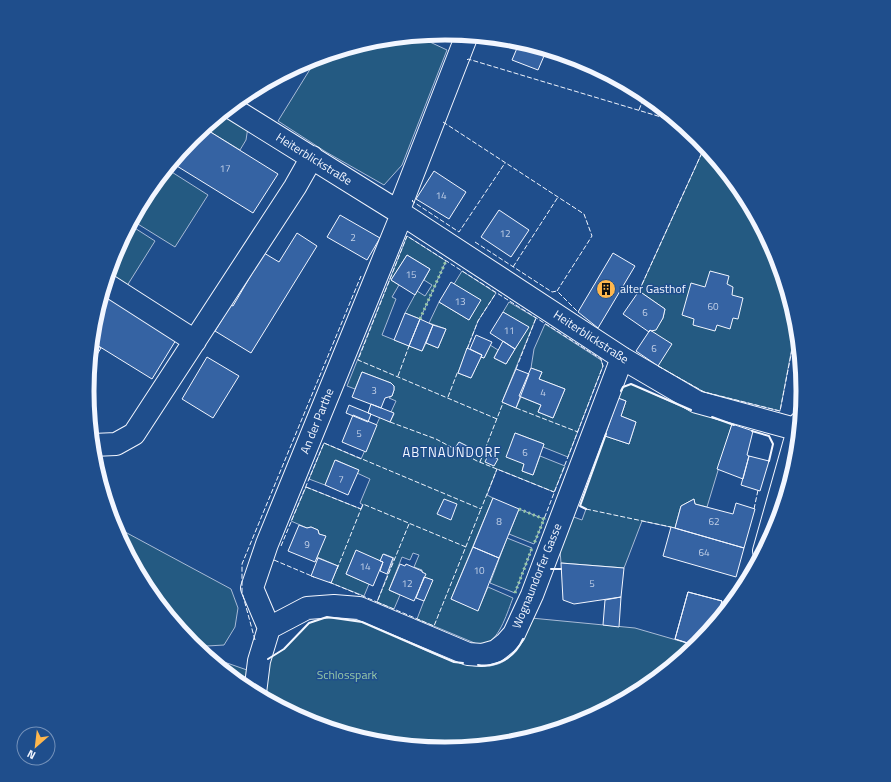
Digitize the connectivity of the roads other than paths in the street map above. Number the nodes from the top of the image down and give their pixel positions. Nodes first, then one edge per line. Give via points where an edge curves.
1 (465, 41) edge
2 (235, 110) edge
3 (312, 157) junction
4 (400, 213) junction
5 (110, 287) edge
6 (195, 341) junction
7 (622, 358) junction
8 (795, 425) edge
9 (99, 445) edge
10 (789, 465) edge
11 (775, 511) edge
12 (268, 628) junction
13 (256, 686) edge

1 - 4 street
2 - 3 street, Heiterblickstraße
3 - 4 street, Heiterblickstraße
3 - 6 street
4 - 7 street, Heiterblickstraße
4 - 12 street, An der Parthe via 267,544 252,588
5 - 6 street
6 - 9 street via 134,434 116,444
7 - 8 street, Heiterblickstraße via 697,402
7 - 12 street, Wognaundorfer Gasse via 532,595 514,634 506,644 496,651 482,655 468,654 360,608 334,606 307,608
10 - 11 street
12 - 13 street via 259,661

